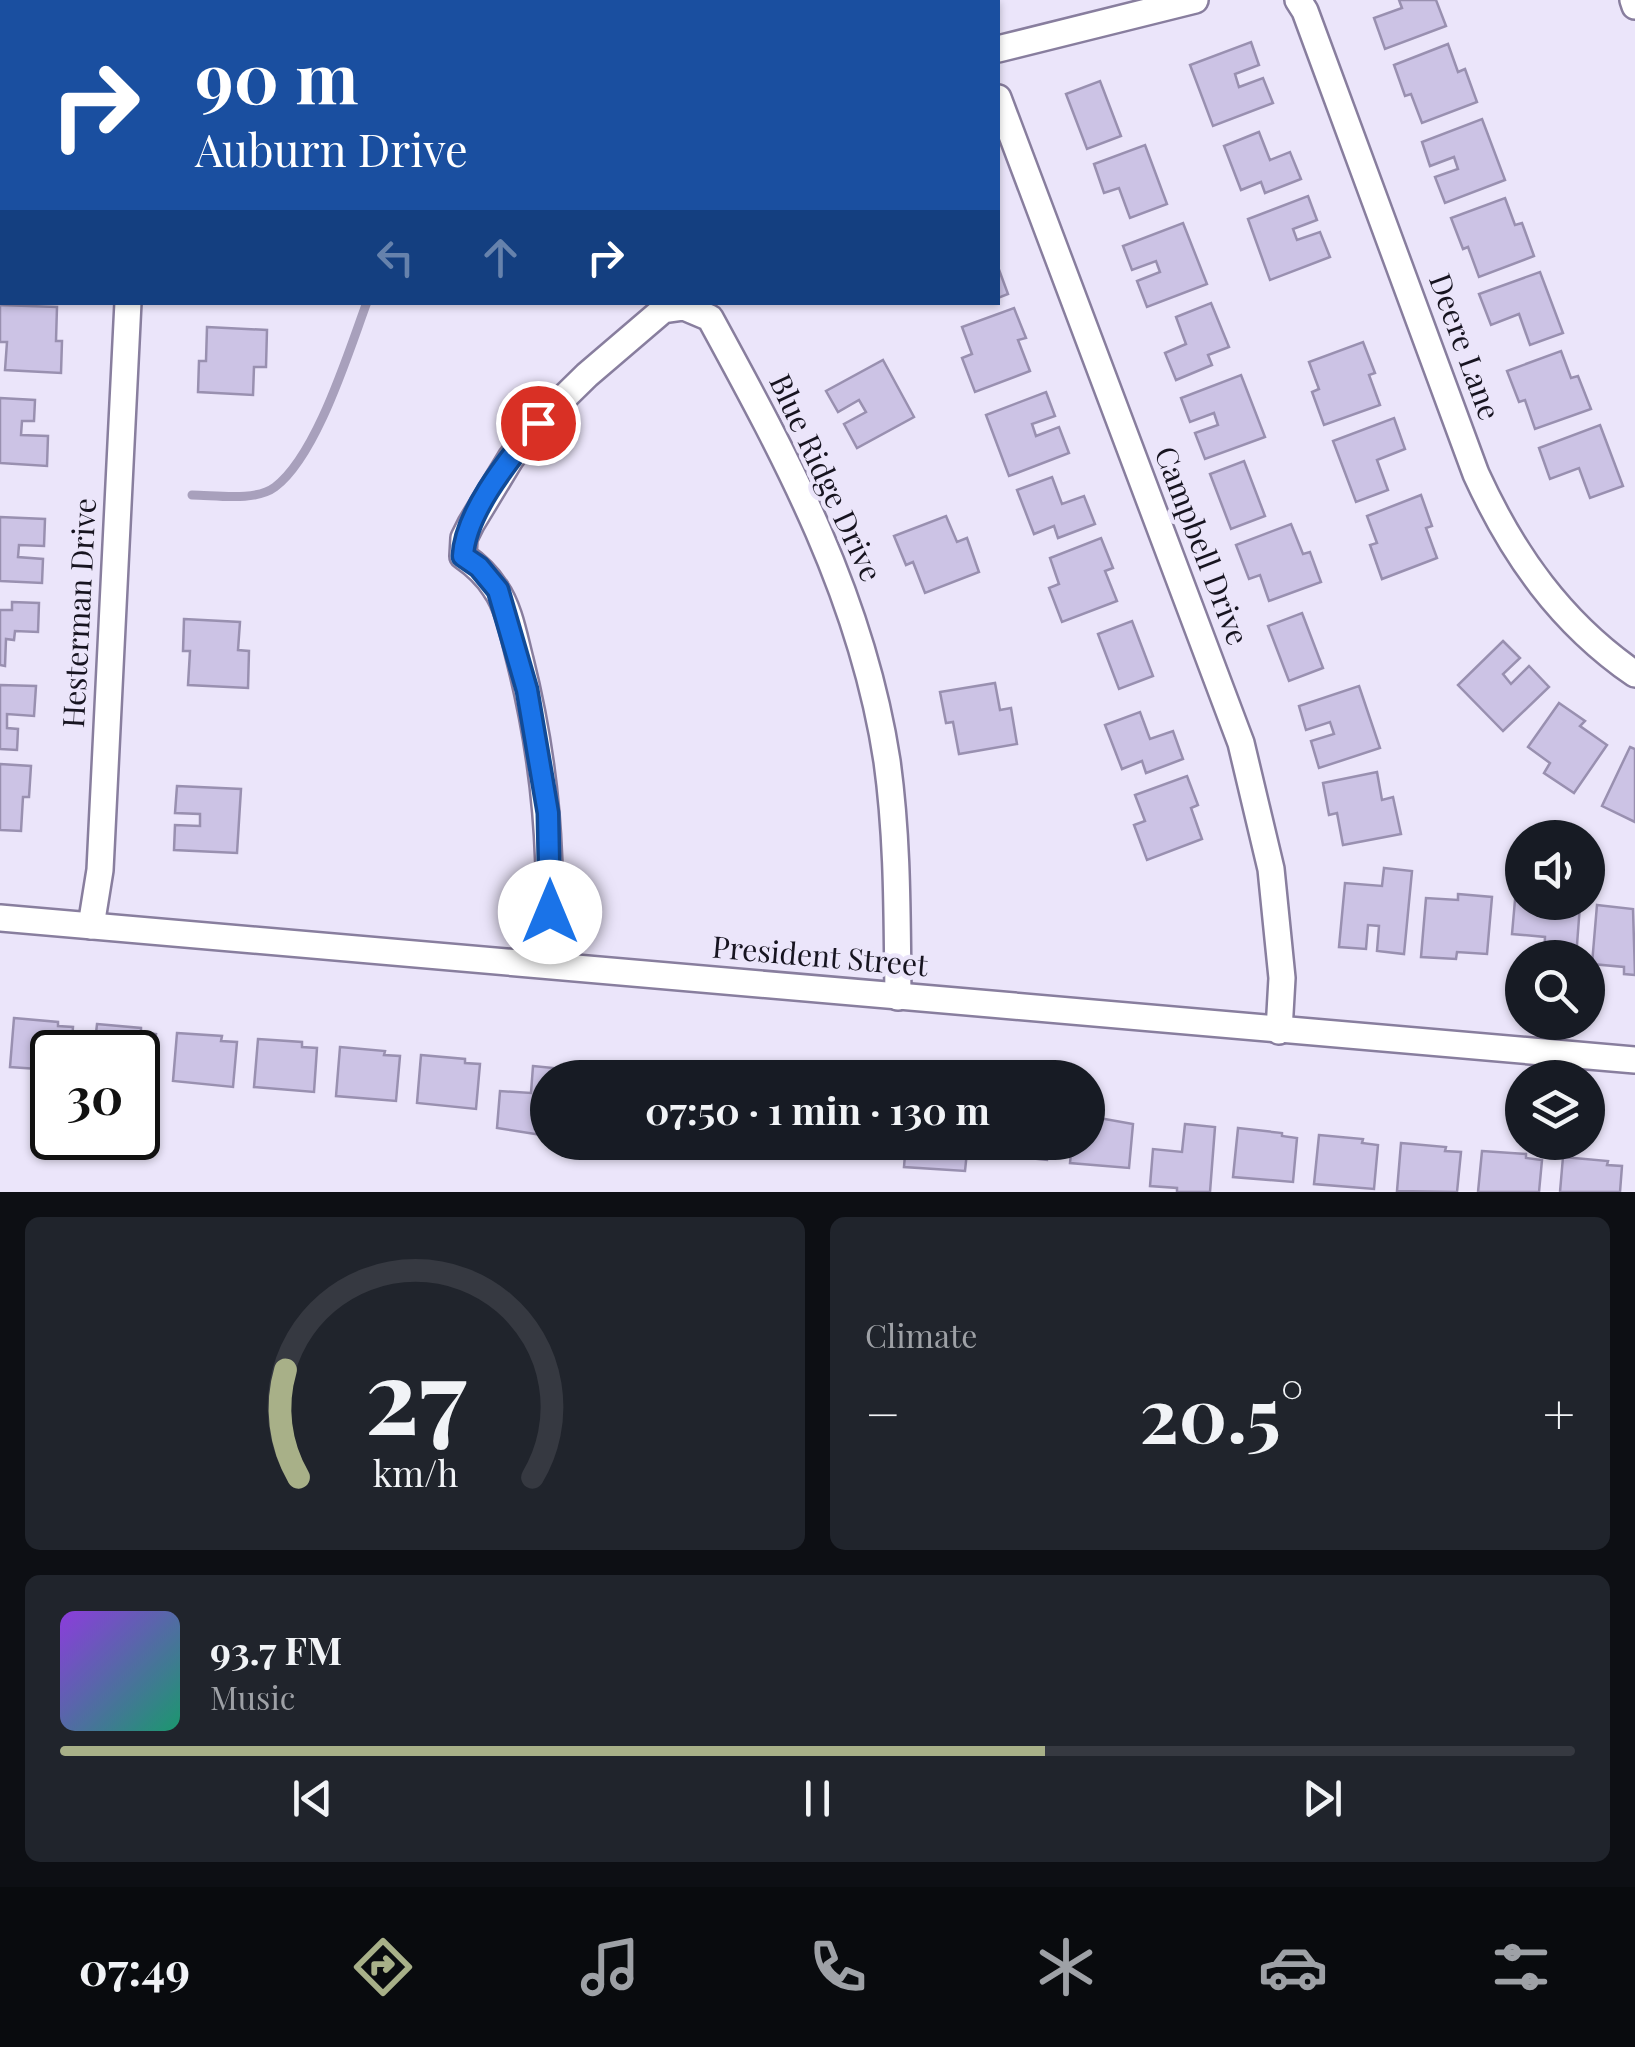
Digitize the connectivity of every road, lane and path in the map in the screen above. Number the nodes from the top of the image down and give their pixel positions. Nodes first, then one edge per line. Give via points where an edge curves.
1 (1195, 0) edge
2 (1298, 0) edge
3 (1000, 49) edge
4 (1000, 103) edge
5 (128, 305) edge
6 (1635, 674) edge
7 (0, 918) edge
8 (92, 926) junction
9 (549, 965) junction
10 (898, 997) junction
11 (1279, 1031) junction
12 (1635, 1060) edge

1 - 3 street
2 - 6 street, Deere Lane via 1496,517 1546,594
4 - 11 street, Campbell Drive via 1240,742 1272,869 1282,978
5 - 8 street, Hesterman Drive
7 - 8 street, President Street
8 - 9 street, President Street
9 - 10 street, President Street
9 - 10 street, Blue Ridge Drive via 550,834 538,742 498,590 463,556 464,538 538,423 663,310 684,307 710,318 790,465 846,597 886,760 897,851
10 - 11 street, President Street
11 - 12 street, President Street

